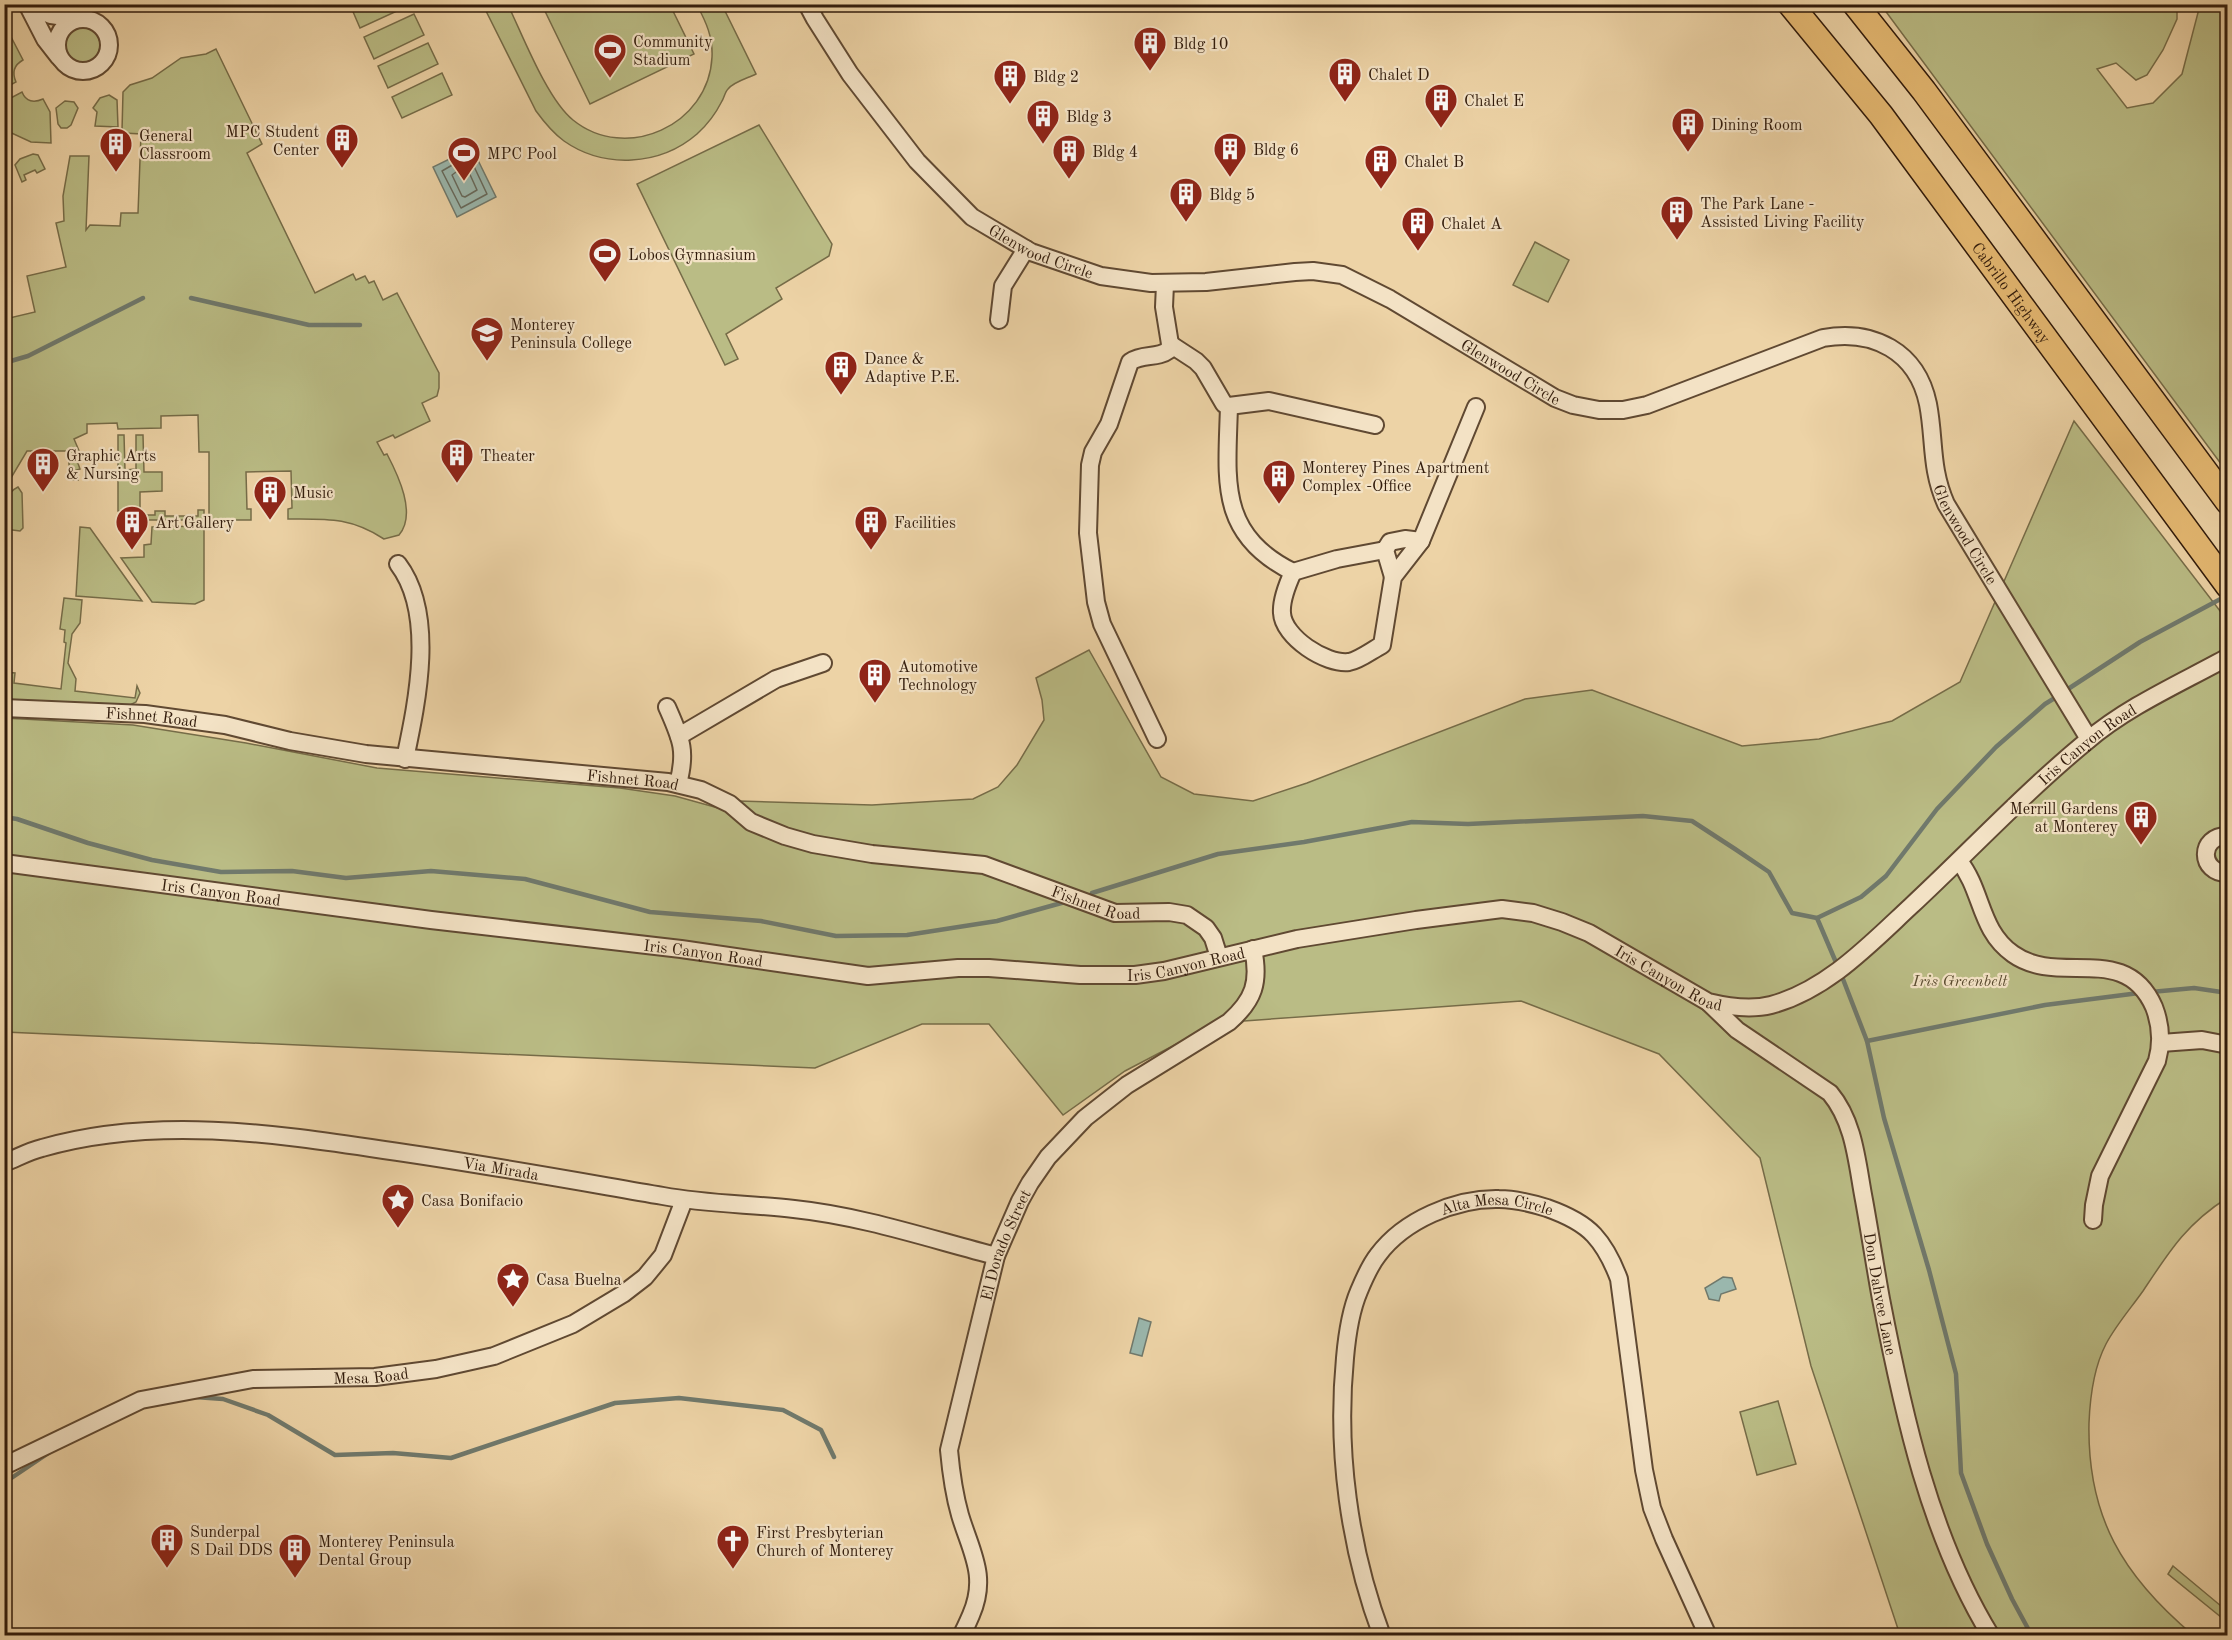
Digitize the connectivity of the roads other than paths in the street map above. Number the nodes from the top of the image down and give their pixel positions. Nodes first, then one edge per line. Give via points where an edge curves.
1 (807, 4) edge
2 (1790, 4) edge
3 (1855, 4) edge
4 (78, 19) junction
5 (61, 60) junction
6 (1026, 249) junction
7 (1165, 284) junction
8 (999, 320) dead end
9 (1170, 344) junction
10 (1229, 406) junction
11 (1476, 407) dead end
12 (1375, 425) dead end
13 (2228, 502) edge
14 (1420, 541) junction
15 (1384, 550) junction
16 (398, 564) dead end
17 (1293, 572) junction
18 (1393, 577) junction
19 (2228, 586) edge
20 (2228, 657) edge
21 (823, 663) dead end
22 (667, 707) dead end
23 (4, 708) edge
24 (679, 736) junction
25 (1157, 739) dead end
26 (2089, 739) junction
27 (405, 759) junction
28 (678, 784) junction
29 (2228, 836) edge
30 (1959, 861) junction
31 (4, 863) edge
32 (2228, 873) edge
33 (1253, 949) junction
34 (1219, 957) junction
35 (1708, 1002) junction
36 (2162, 1043) junction
37 (2228, 1045) edge
38 (4, 1163) edge
39 (684, 1200) junction
40 (2093, 1220) dead end
41 (996, 1256) junction
42 (4, 1466) edge
43 (962, 1634) edge
44 (1382, 1635) edge
45 (1708, 1635) edge
46 (1991, 1635) edge

1 - 6 street, Glenwood Circle via 850,74 917,161 972,217
2 - 19 highway, Cabrillo Highway via 1881,115
3 - 13 highway
4 - 5 street via 63,27 59,34
4 - 5 street via 102,27 109,42 105,59 84,71
4 - 5 street via 51,15 27,4
6 - 7 street, Glenwood Circle via 1101,276
6 - 8 street via 1003,286
7 - 9 street
7 - 26 street, Glenwood Circle via 1304,271 1342,275 1390,299 1539,391 1599,410 1647,405 1823,338 1850,334 1879,340 1901,356 1919,378 1929,406 1934,469 1946,504
9 - 10 street via 1203,368 1221,401
9 - 25 street via 1165,353 1141,356 1130,362 1109,424 1093,452 1089,476 1088,533 1096,602 1102,624
10 - 12 street via 1269,401
10 - 17 street via 1228,475 1239,526 1254,547
11 - 14 street
14 - 15 street via 1390,542
14 - 18 street
15 - 17 street
15 - 18 street
16 - 27 street via 414,593 419,636 413,719
17 - 18 street via 1282,613 1289,632 1328,660 1349,662 1382,645
20 - 26 street, Iris Canyon Road via 2137,707
21 - 24 street via 776,679
22 - 24 street
23 - 27 street, Fishnet Road via 145,714
24 - 28 street via 684,762
26 - 30 street, Iris Canyon Road
27 - 28 street, Fishnet Road
28 - 34 street, Fishnet Road via 730,804 751,822 813,844 984,865 1115,913 1187,915 1206,928
29 - 32 street via 2214,838 2205,855 2215,871
30 - 35 street, Iris Canyon Road via 1887,930 1827,978 1771,1005 1727,1007
30 - 36 street via 1999,942 2038,966 2104,968 2126,976 2151,1002
31 - 34 street, Iris Canyon Road via 868,976 958,968 1135,975
33 - 34 street, Iris Canyon Road
33 - 35 street, Iris Canyon Road via 1416,920 1512,910 1533,913 1589,933
33 - 41 street, El Dorado Street via 1256,979 1250,999 1238,1014 1127,1085 1085,1118 1048,1157 1030,1183
35 - 46 street, Don Dahvee Lane via 1737,1030 1830,1093 1840,1106 1852,1137 1912,1440 1960,1579
36 - 37 street via 2202,1040
36 - 40 street via 2157,1061 2100,1176
38 - 39 street, Via Mirada via 40,1148 110,1134 218,1130 452,1160
39 - 41 street, Via Mirada via 795,1209 847,1218
39 - 42 street, Mesa Road via 663,1255 645,1277 573,1324 494,1356 375,1377 254,1379 141,1400
41 - 43 street, El Dorado Street via 949,1450 951,1476 980,1585
44 - 45 street, Alta Mesa Circle via 1357,1551 1345,1485 1343,1374 1353,1309 1378,1255 1406,1229 1442,1210 1497,1199 1534,1204 1575,1220 1593,1234 1612,1262 1618,1279 1652,1508

